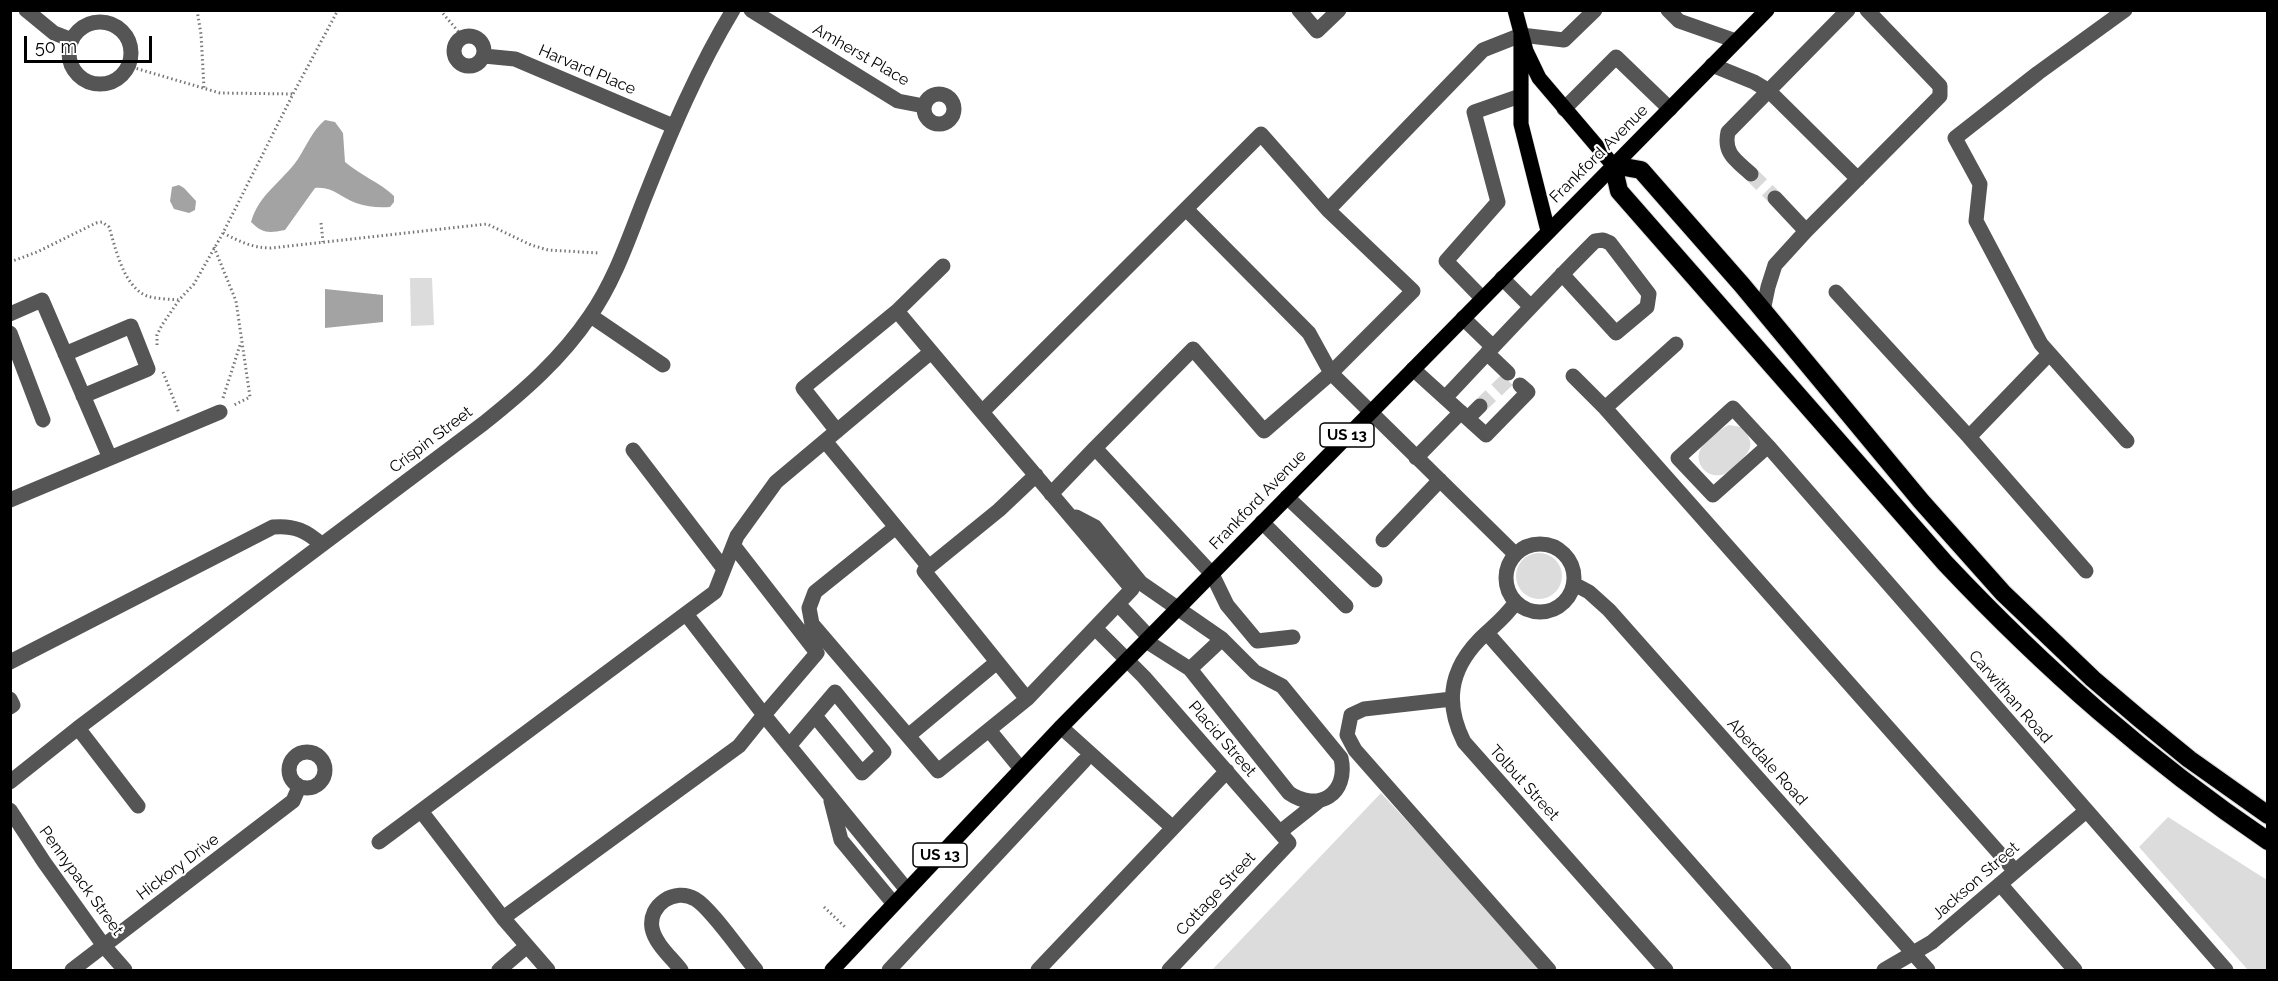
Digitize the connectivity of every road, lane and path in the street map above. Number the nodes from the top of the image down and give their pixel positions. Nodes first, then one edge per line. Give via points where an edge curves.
1 (26, 10) edge
2 (197, 10) edge
3 (338, 10) edge
4 (440, 10) edge
5 (733, 10) edge
6 (752, 10) edge
7 (1299, 10) edge
8 (1339, 10) edge
9 (1515, 10) edge
10 (1595, 10) edge
11 (1668, 10) edge
12 (1848, 10) edge
13 (1867, 10) edge
14 (2125, 10) edge
15 (1758, 14) edge
16 (1521, 34) junction
17 (463, 37) junction
18 (72, 40) junction
19 (1736, 41) junction
20 (484, 56) junction
21 (1712, 65) junction
22 (128, 66) junction
23 (204, 88) junction
24 (1769, 91) junction
25 (293, 94) junction
26 (1520, 96) junction
27 (924, 106) dead end
28 (1564, 109) junction
29 (1670, 109) junction
30 (673, 126) junction
31 (1613, 165) junction
32 (1751, 174) tunnel mouth
33 (1858, 179) junction
34 (1775, 198) tunnel mouth
35 (1186, 209) junction
36 (1328, 210) junction
37 (321, 224) dead end
38 (1548, 231) junction
39 (1806, 231) junction
40 (223, 233) junction
41 (323, 242) junction
42 (214, 247) junction
43 (598, 253) dead end
44 (10, 262) edge
45 (943, 266) dead end
46 (1562, 274) junction
47 (1502, 278) junction
48 (1836, 292) dead end
49 (1482, 298) junction
50 (179, 300) junction
51 (1531, 307) junction
52 (897, 311) junction
53 (1763, 311) junction
54 (10, 314) edge
55 (591, 316) junction
56 (1463, 318) junction
57 (10, 333) edge
58 (242, 339) junction
59 (1676, 344) dead end
60 (1490, 350) junction
61 (931, 352) junction
62 (65, 354) junction
63 (159, 354) dead end
64 (2049, 354) junction
65 (663, 365) dead end
66 (162, 369) dead end
67 (1413, 369) junction
68 (1331, 373) junction
69 (1508, 373) dead end
70 (1573, 376) dead end
71 (1520, 384) dead end
72 (83, 396) junction
73 (1445, 398) junction
74 (1480, 406) tunnel mouth
75 (1605, 408) junction
76 (220, 412) junction
77 (982, 412) junction
78 (1370, 412) junction
79 (1464, 415) junction
80 (43, 420) dead end
81 (184, 427) junction
82 (837, 431) junction
83 (1969, 437) junction
84 (825, 441) junction
85 (2127, 441) dead end
86 (1768, 446) junction
87 (1095, 448) junction
88 (633, 450) dead end
89 (110, 458) junction
90 (1416, 458) junction
91 (1678, 458) junction
92 (1657, 466) junction
93 (1036, 475) junction
94 (1440, 480) junction
95 (1052, 494) junction
96 (1287, 497) junction
97 (10, 500) edge
98 (1067, 513) junction
99 (1262, 522) junction
100 (896, 527) junction
101 (1383, 540) dead end
102 (322, 545) junction
103 (734, 546) junction
104 (1515, 554) junction
105 (929, 567) junction
106 (724, 569) junction
107 (2086, 571) dead end
108 (1212, 574) junction
109 (1375, 580) dead end
110 (1574, 584) junction
111 (1515, 603) junction
112 (1118, 604) junction
113 (1346, 606) dead end
114 (1177, 609) junction
115 (686, 614) junction
116 (1095, 628) junction
117 (1486, 633) junction
118 (1293, 637) dead end
119 (1148, 639) junction
120 (1222, 639) junction
121 (1126, 661) junction
122 (10, 662) edge
123 (997, 662) junction
124 (1190, 669) junction
125 (10, 699) edge
126 (1027, 699) junction
127 (1452, 699) junction
128 (10, 707) edge
129 (764, 715) junction
130 (815, 716) junction
131 (1061, 727) junction
132 (78, 728) junction
133 (989, 730) junction
134 (908, 736) junction
135 (789, 746) junction
136 (1084, 761) dead end
137 (1021, 770) junction
138 (1227, 771) junction
139 (10, 782) edge
140 (299, 787) dead end
141 (830, 795) junction
142 (1319, 801) junction
143 (138, 806) dead end
144 (10, 810) edge
145 (421, 811) junction
146 (2086, 811) junction
147 (2268, 815) edge
148 (1173, 828) junction
149 (1284, 838) junction
150 (379, 842) dead end
151 (2268, 842) edge
152 (2015, 871) junction
153 (2000, 884) junction
154 (907, 890) junction
155 (894, 904) junction
156 (824, 908) dead end
157 (503, 918) junction
158 (845, 927) dead end
159 (104, 946) junction
160 (527, 946) junction
161 (1913, 954) junction
162 (72, 970) edge
163 (125, 970) edge
164 (499, 970) edge
165 (548, 970) edge
166 (681, 970) edge
167 (756, 970) edge
168 (832, 970) edge
169 (890, 970) edge
170 (1038, 970) edge
171 (1169, 970) edge
172 (1549, 970) edge
173 (1666, 970) edge
174 (1784, 970) edge
175 (1884, 970) edge
176 (1928, 970) edge
177 (2075, 970) edge
178 (2226, 970) edge

1 - 18 street via 54,33
2 - 23 path
3 - 25 path
4 - 17 path
5 - 30 street, Crispin Street
6 - 27 street, Amherst Place via 898,101
7 - 8 street via 1317,31
9 - 16 main road
10 - 16 street via 1564,40
11 - 19 street via 1679,21
12 - 24 street
13 - 33 street via 1940,86 1940,96
14 - 64 street via 1955,138 1980,184 1976,221
15 - 19 main road, Frankford Avenue / US 13
16 - 26 main road
16 - 28 main road via 1531,65
16 - 36 street via 1483,50
17 - 20 street via 480,39
17 - 20 street via 454,52 459,62 476,65
18 - 22 street via 92,23 118,27 131,49
18 - 22 street via 72,65 76,73 91,83 117,80
19 - 21 main road, Frankford Avenue / US 13
20 - 30 street, Harvard Place via 515,59
21 - 24 street
21 - 29 main road, Frankford Avenue / US 13
22 - 23 path
23 - 25 path via 220,93
24 - 32 street via 1728,132 1725,143 1730,154
24 - 33 street
25 - 40 path
26 - 38 main road via 1521,124
26 - 49 street via 1474,112 1498,202 1446,261
28 - 29 street via 1616,57
28 - 31 main road
29 - 31 main road, Frankford Avenue / US 13
30 - 55 street, Crispin Street via 615,269
31 - 38 main road, Frankford Avenue / US 13
31 - 53 highway via 1641,170
31 - 151 highway via 1619,191 1988,608 2078,696 2175,776
33 - 39 street
34 - 39 street
35 - 36 street via 1261,134
35 - 68 street via 1309,333
35 - 77 street
36 - 68 street via 1413,291
37 - 41 path
38 - 47 main road, Frankford Avenue / US 13
39 - 53 street via 1775,265
40 - 41 path via 255,248
40 - 42 path
41 - 43 path via 487,224 548,250
42 - 50 path via 194,284
42 - 58 path via 236,301
44 - 50 path via 102,222 109,227 127,277 135,287 146,296
45 - 52 street
46 - 46 street via 1616,333 1647,307 1649,294 1610,243 1603,240 1595,241
46 - 51 street
47 - 49 main road, Frankford Avenue / US 13
47 - 51 street
48 - 83 street
49 - 56 main road, Frankford Avenue / US 13
50 - 63 path via 157,335
51 - 60 street
52 - 61 street
52 - 82 street via 803,388
53 - 147 highway via 1921,501 2011,600 2140,719
54 - 62 street via 42,300
55 - 65 street
55 - 102 street, Crispin Street via 548,369 517,397
56 - 60 street
56 - 67 main road, Frankford Avenue / US 13
57 - 80 street
58 - 76 path via 225,385
58 - 76 path via 250,397
59 - 75 street
60 - 69 street
60 - 73 street
61 - 77 street
61 - 82 street
62 - 72 street
62 - 72 street via 130,326 135,337 148,369
64 - 83 street
64 - 85 street
66 - 81 path
67 - 73 street
67 - 78 main road, Frankford Avenue / US 13
68 - 78 street
68 - 87 street via 1264,431 1193,349
70 - 75 street
71 - 79 street via 1528,393 1486,435
72 - 89 street
73 - 79 street
74 - 79 street
75 - 92 street
76 - 81 street
77 - 93 street
78 - 90 street
78 - 96 main road, Frankford Avenue / US 13
79 - 90 street
81 - 89 street
82 - 84 street
83 - 107 street
84 - 100 street
84 - 103 street via 776,482
86 - 91 street via 1713,495
86 - 91 street, Carwithan Road via 1733,408
86 - 146 street, Carwithan Road
87 - 95 street
87 - 108 street
88 - 106 street
89 - 97 street
90 - 94 street
91 - 92 street
92 - 152 street
93 - 95 street
93 - 105 street
94 - 101 street
94 - 104 street
95 - 98 street
96 - 99 main road, Frankford Avenue / US 13
96 - 109 street
98 - 112 street via 1132,589
98 - 114 street, Cottage Street via 1095,527 1141,583
99 - 108 main road, Frankford Avenue / US 13
99 - 113 street
100 - 105 street
100 - 134 street via 822,587 811,600 809,616
102 - 122 street via 299,528 273,527
102 - 132 street, Crispin Street
103 - 106 street
103 - 129 street via 817,653
104 - 110 street via 1531,545 1550,545 1569,560
104 - 111 street via 1507,565 1505,579
105 - 123 street via 924,571
106 - 115 street via 715,592
108 - 114 main road, Frankford Avenue / US 13
108 - 118 street via 1227,605 1257,641
110 - 111 street via 1566,601 1550,611 1532,612
110 - 161 street, Aberdale Road via 1609,610
111 - 117 street, Tolbut Street
112 - 116 street
112 - 119 street
114 - 119 main road, Frankford Avenue / US 13
114 - 120 street, Cottage Street
115 - 129 street
115 - 145 street
116 - 121 street, Placid Street
116 - 126 street
117 - 127 street, Tolbut Street via 1466,655 1455,676
117 - 174 street
119 - 121 main road, Frankford Avenue / US 13
119 - 124 street
120 - 124 street
120 - 142 street, Cottage Street via 1255,672 1282,686 1341,758 1342,779 1337,789
121 - 131 main road, Frankford Avenue / US 13
121 - 138 street, Placid Street
123 - 126 street
123 - 134 street
124 - 142 street via 1289,792 1298,799
125 - 128 street
126 - 133 street
127 - 172 street via 1364,709 1351,715 1347,735 1355,750
127 - 173 street, Tolbut Street via 1454,718 1464,742
129 - 135 street
129 - 157 street via 739,746
130 - 130 street via 836,692 884,752 862,773
130 - 135 street
131 - 137 main road, Frankford Avenue / US 13
131 - 148 street
132 - 139 street, Crispin Street
132 - 143 street
133 - 134 street via 938,771
133 - 137 street
135 - 141 street
136 - 169 street
137 - 154 main road, Frankford Avenue / US 13
138 - 148 street
138 - 149 street, Placid Street
140 - 159 street, Hickory Drive via 293,801
141 - 154 street
141 - 155 street via 841,840
142 - 149 street, Cottage Street
144 - 159 street, Pennypack Street
145 - 150 street
145 - 157 street
146 - 152 street, Jackson Street
146 - 178 street, Carwithan Road
148 - 170 street
149 - 171 street, Cottage Street
152 - 153 street, Jackson Street
153 - 161 street, Jackson Street
153 - 177 street
154 - 155 main road, Frankford Avenue / US 13
155 - 168 main road, Frankford Avenue / US 13
156 - 158 path
157 - 160 street
159 - 162 street, Hickory Drive
159 - 163 street, Pennypack Street
160 - 164 street
160 - 165 street
161 - 175 street, Jackson Street
161 - 176 street, Aberdale Road
166 - 167 street via 652,927 652,918 661,902 678,895 687,895 702,905

